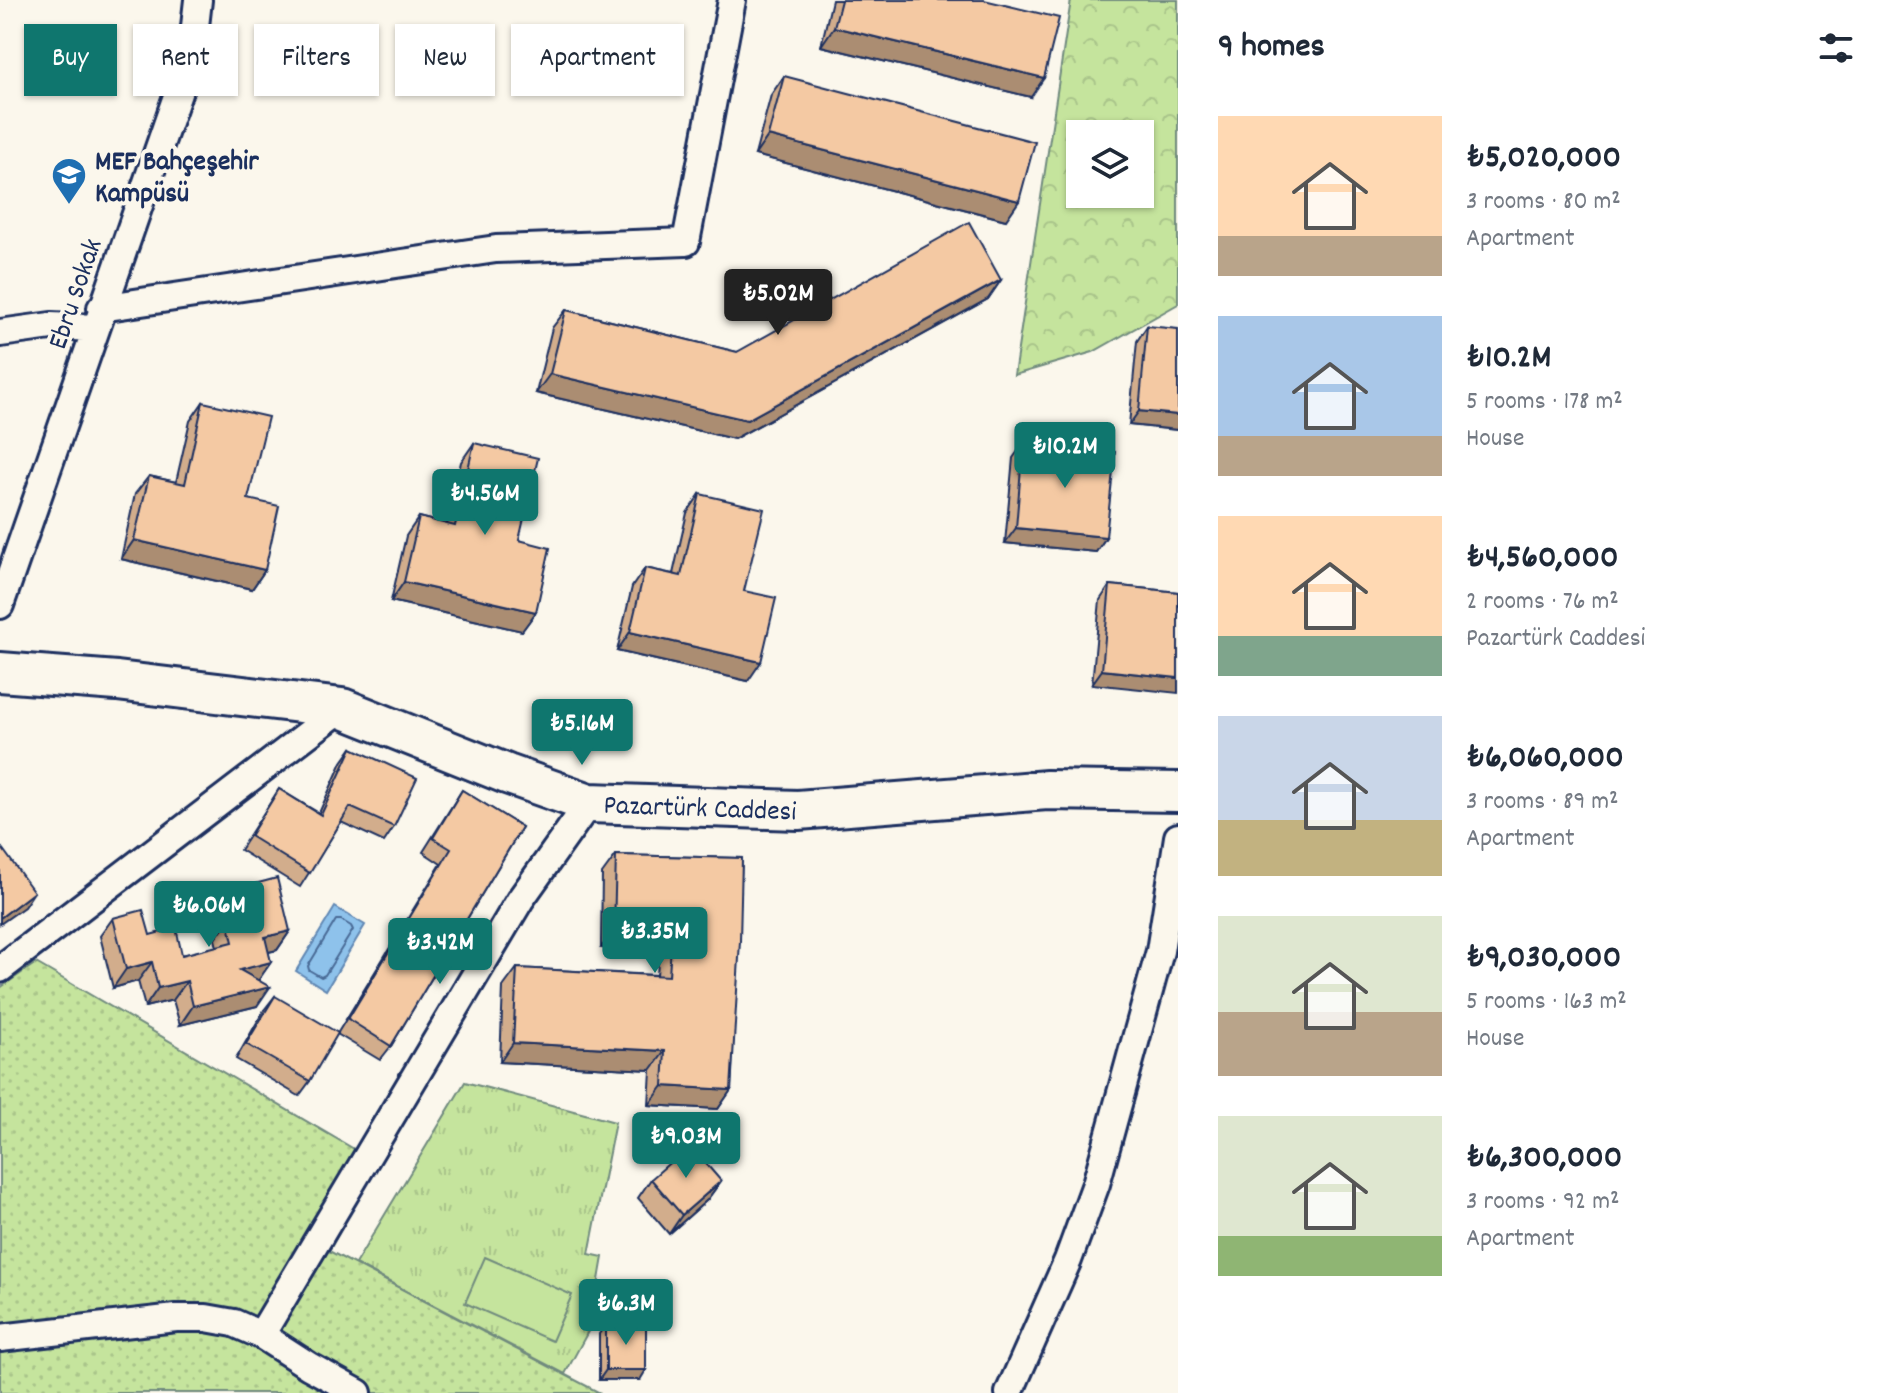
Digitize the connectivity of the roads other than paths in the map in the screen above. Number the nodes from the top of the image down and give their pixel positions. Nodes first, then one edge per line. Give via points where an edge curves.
1 (198, 0) edge
2 (732, 0) edge
3 (98, 318) junction
4 (0, 333) edge
5 (0, 605) edge
6 (0, 672) edge
7 (342, 708) junction
8 (1178, 792) edge
9 (589, 803) junction
10 (1178, 837) edge
11 (1169, 956) edge
12 (0, 969) edge
13 (261, 1335) junction
14 (0, 1338) edge
15 (358, 1393) edge
16 (1009, 1393) edge

1 - 3 street, Ebru Sokak via 192,53
2 - 3 street via 686,242 496,249
3 - 4 street
3 - 5 street, Ebru Sokak
6 - 7 street, Pazartürk Caddesi
7 - 9 street, Pazartürk Caddesi
7 - 12 street
8 - 9 street, Pazartürk Caddesi via 1047,790 798,810
9 - 13 street via 520,900
10 - 11 street
11 - 16 street via 1084,1222
13 - 14 street via 234,1323 176,1318
13 - 15 street

